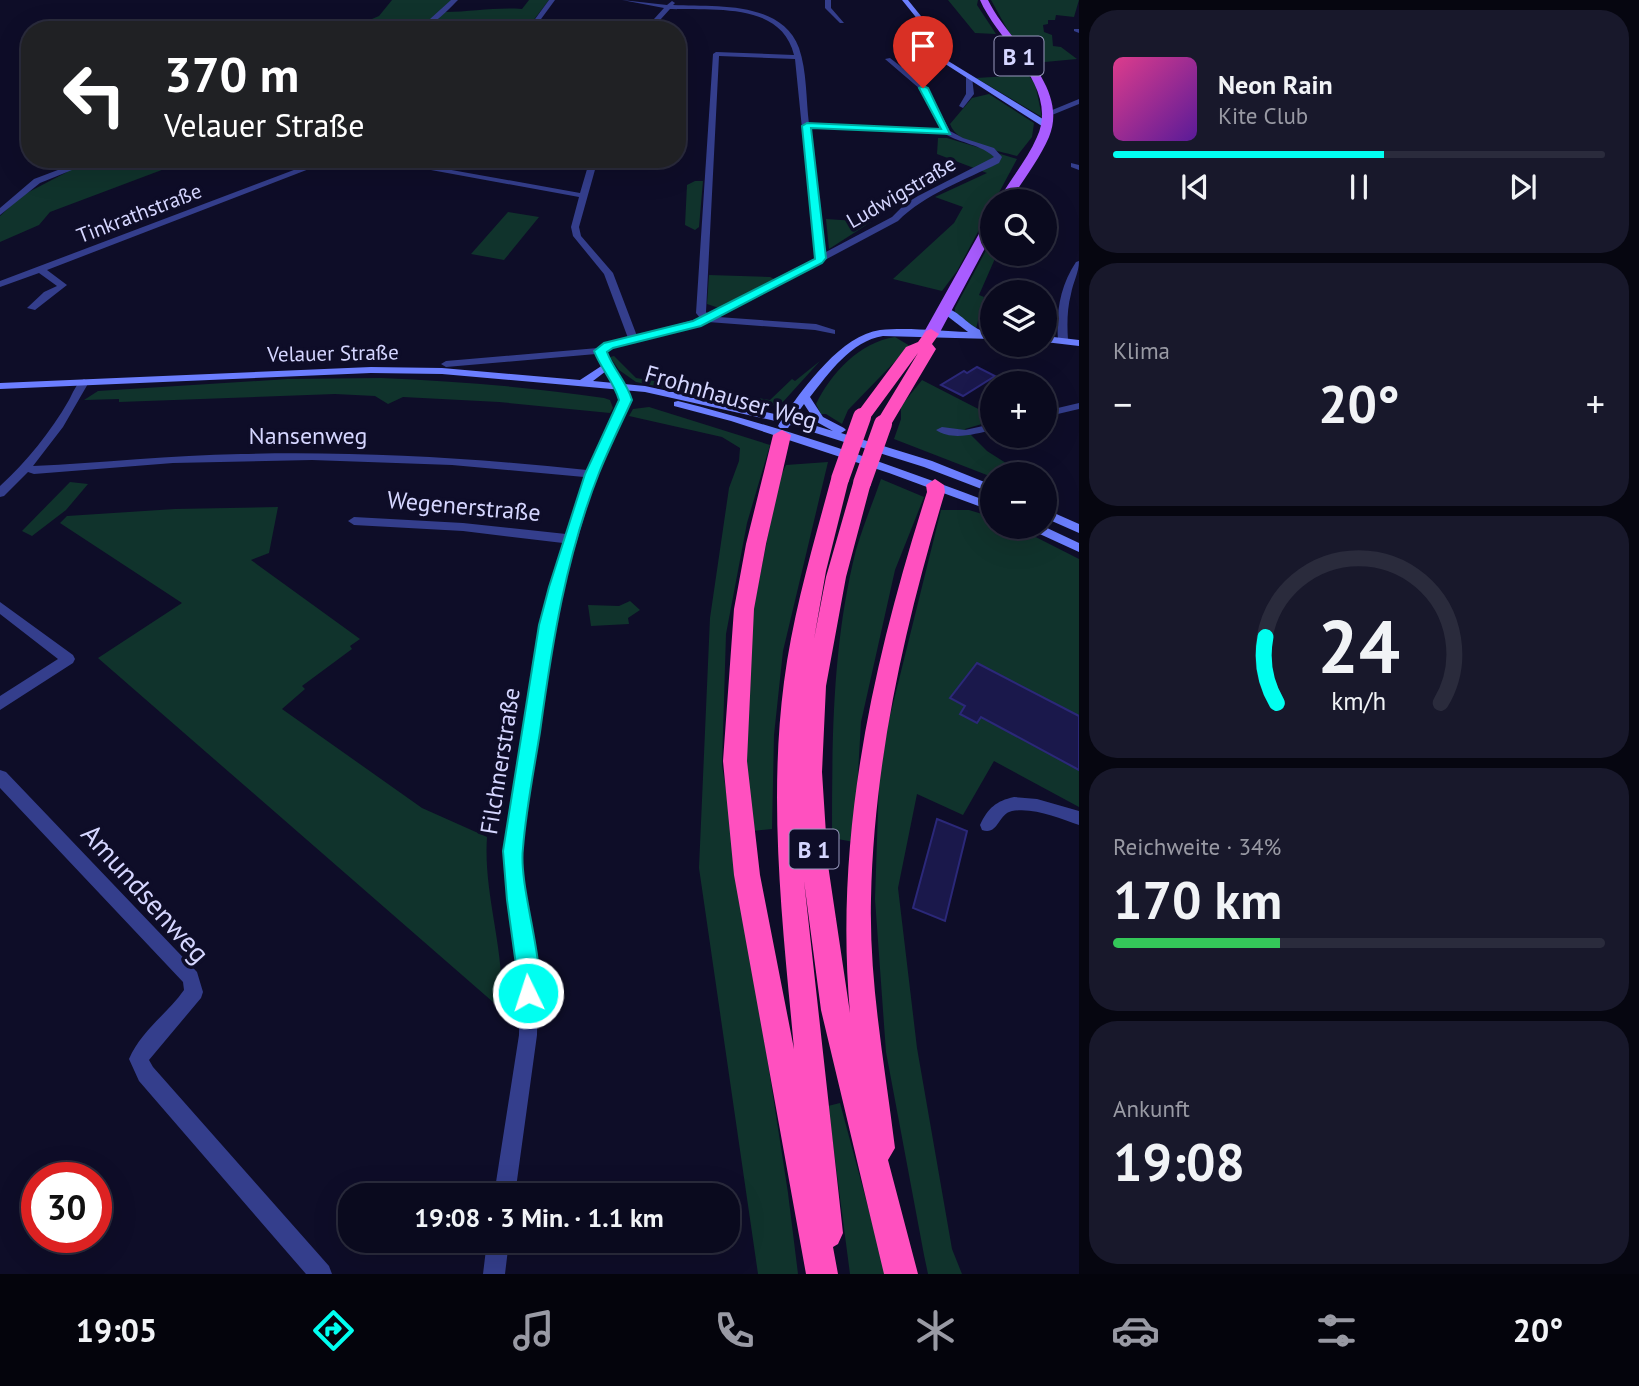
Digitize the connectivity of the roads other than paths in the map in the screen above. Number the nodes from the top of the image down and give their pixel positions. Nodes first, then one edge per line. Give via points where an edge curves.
1 (455, 0) edge
2 (552, 0) edge
3 (625, 0) edge
4 (676, 0) edge
5 (828, 0) edge
6 (905, 0) edge
7 (984, 0) edge
8 (669, 7) junction
9 (430, 21) edge
10 (537, 21) edge
11 (656, 21) edge
12 (842, 22) dead end
13 (798, 57) junction
14 (888, 58) dead end
15 (969, 77) junction
16 (1079, 101) edge
17 (963, 106) dead end
18 (1049, 113) junction
19 (807, 126) junction
20 (1048, 126) junction
21 (947, 132) junction
22 (71, 168) edge
23 (307, 168) edge
24 (426, 168) edge
25 (592, 168) edge
26 (1011, 189) edge
27 (584, 196) junction
28 (0, 212) edge
29 (980, 245) edge
30 (820, 258) junction
31 (1079, 264) edge
32 (40, 269) junction
33 (0, 284) edge
34 (32, 308) dead end
35 (945, 310) junction
36 (707, 320) junction
37 (831, 332) dead end
38 (980, 336) joint
39 (633, 339) junction
40 (928, 339) junction
41 (1057, 340) edge
42 (1063, 340) junction
43 (1079, 342) edge
44 (600, 351) junction
45 (446, 364) dead end
46 (606, 366) junction
47 (84, 382) junction
48 (582, 384) junction
49 (0, 386) edge
50 (622, 389) junction
51 (805, 398) junction
52 (1079, 406) edge
53 (1057, 411) edge
54 (784, 427) junction
55 (942, 430) dead end
56 (980, 430) edge
57 (24, 468) junction
58 (592, 474) junction
59 (932, 475) junction
60 (851, 481) junction
61 (980, 482) edge
62 (980, 485) edge
63 (0, 493) edge
64 (980, 501) edge
65 (1057, 519) edge
66 (355, 521) dead end
67 (1079, 529) edge
68 (1057, 538) edge
69 (570, 539) junction
70 (1079, 548) edge
71 (0, 607) edge
72 (0, 704) edge
73 (0, 777) edge
74 (1079, 818) edge
75 (988, 825) dead end
76 (506, 1183) edge
77 (891, 1241) junction
78 (497, 1253) edge
79 (321, 1274) edge
80 (494, 1274) edge
81 (822, 1274) edge
82 (832, 1274) edge
83 (901, 1274) edge

1 - 9 street
2 - 10 street
3 - 8 street
4 - 8 street
5 - 12 street via 828,8
6 - 15 main road via 930,31 930,50
7 - 18 main road, B 1 via 1012,48 1038,79
8 - 11 street
8 - 13 street via 721,6 760,13 790,37
13 - 19 street
13 - 36 street via 716,54 701,313
14 - 21 street via 923,88
15 - 17 street via 971,94
15 - 20 main road
16 - 18 street
18 - 20 main road, B 1
19 - 21 street
19 - 30 street
20 - 26 main road, B 1
21 - 30 street, Ludwigstraße via 996,153 996,161 921,198 895,219
22 - 28 street via 37,181
23 - 32 street, Tinkrathstraße
24 - 27 street
25 - 27 street
27 - 39 street via 575,227 577,236 607,272
29 - 35 main road, B 1
30 - 36 street, Ludwigstraße
31 - 42 street via 1067,291
32 - 33 street, Tinkrathstraße
32 - 34 street via 62,285
35 - 38 main road
35 - 40 main road, B 1
36 - 37 street via 816,327
36 - 39 street
38 - 40 main road
39 - 44 street
40 - 51 main road via 883,333 859,340
40 - 60 highway, B 1, bridge via 928,349
40 - 60 highway, bridge via 912,351 862,417
41 - 42 main road
42 - 43 main road
44 - 45 street
44 - 46 street
46 - 48 main road
46 - 50 street
47 - 48 main road, Velauer Straße via 371,370 442,371
47 - 49 main road, Velauer Straße
47 - 57 street via 65,418
48 - 50 main road, Velauer Straße
50 - 54 main road, Frohnhauser Weg
50 - 58 street, Filchnerstraße via 624,405
51 - 54 main road
51 - 61 main road via 819,419 834,428 943,462
52 - 53 street
54 - 59 main road, Frohnhauser Weg
54 - 59 main road, Frohnhauser Weg
54 - 81 highway via 744,609 735,761 747,875
55 - 56 street
57 - 58 street, Nansenweg via 309,455 423,458
57 - 63 street
58 - 69 street, Filchnerstraße
59 - 62 main road, Frohnhauser Weg
59 - 64 main road, Frohnhauser Weg
59 - 77 highway via 936,492 880,701 863,811 859,876 864,1014
60 - 77 highway, B 1 via 814,686 810,772 815,865 835,1010
60 - 82 highway via 816,571 795,681 789,769 790,865
65 - 67 main road
66 - 69 street, Wegenerstraße
68 - 70 main road
69 - 76 street, Filchnerstraße via 547,625 513,851 528,973 528,1035
71 - 72 street via 68,659
73 - 79 street, Amundsenweg via 191,978 194,992 183,1010 146,1043 139,1059 146,1074
74 - 75 street via 1036,805 1006,805
77 - 83 highway, B 1
78 - 80 street

